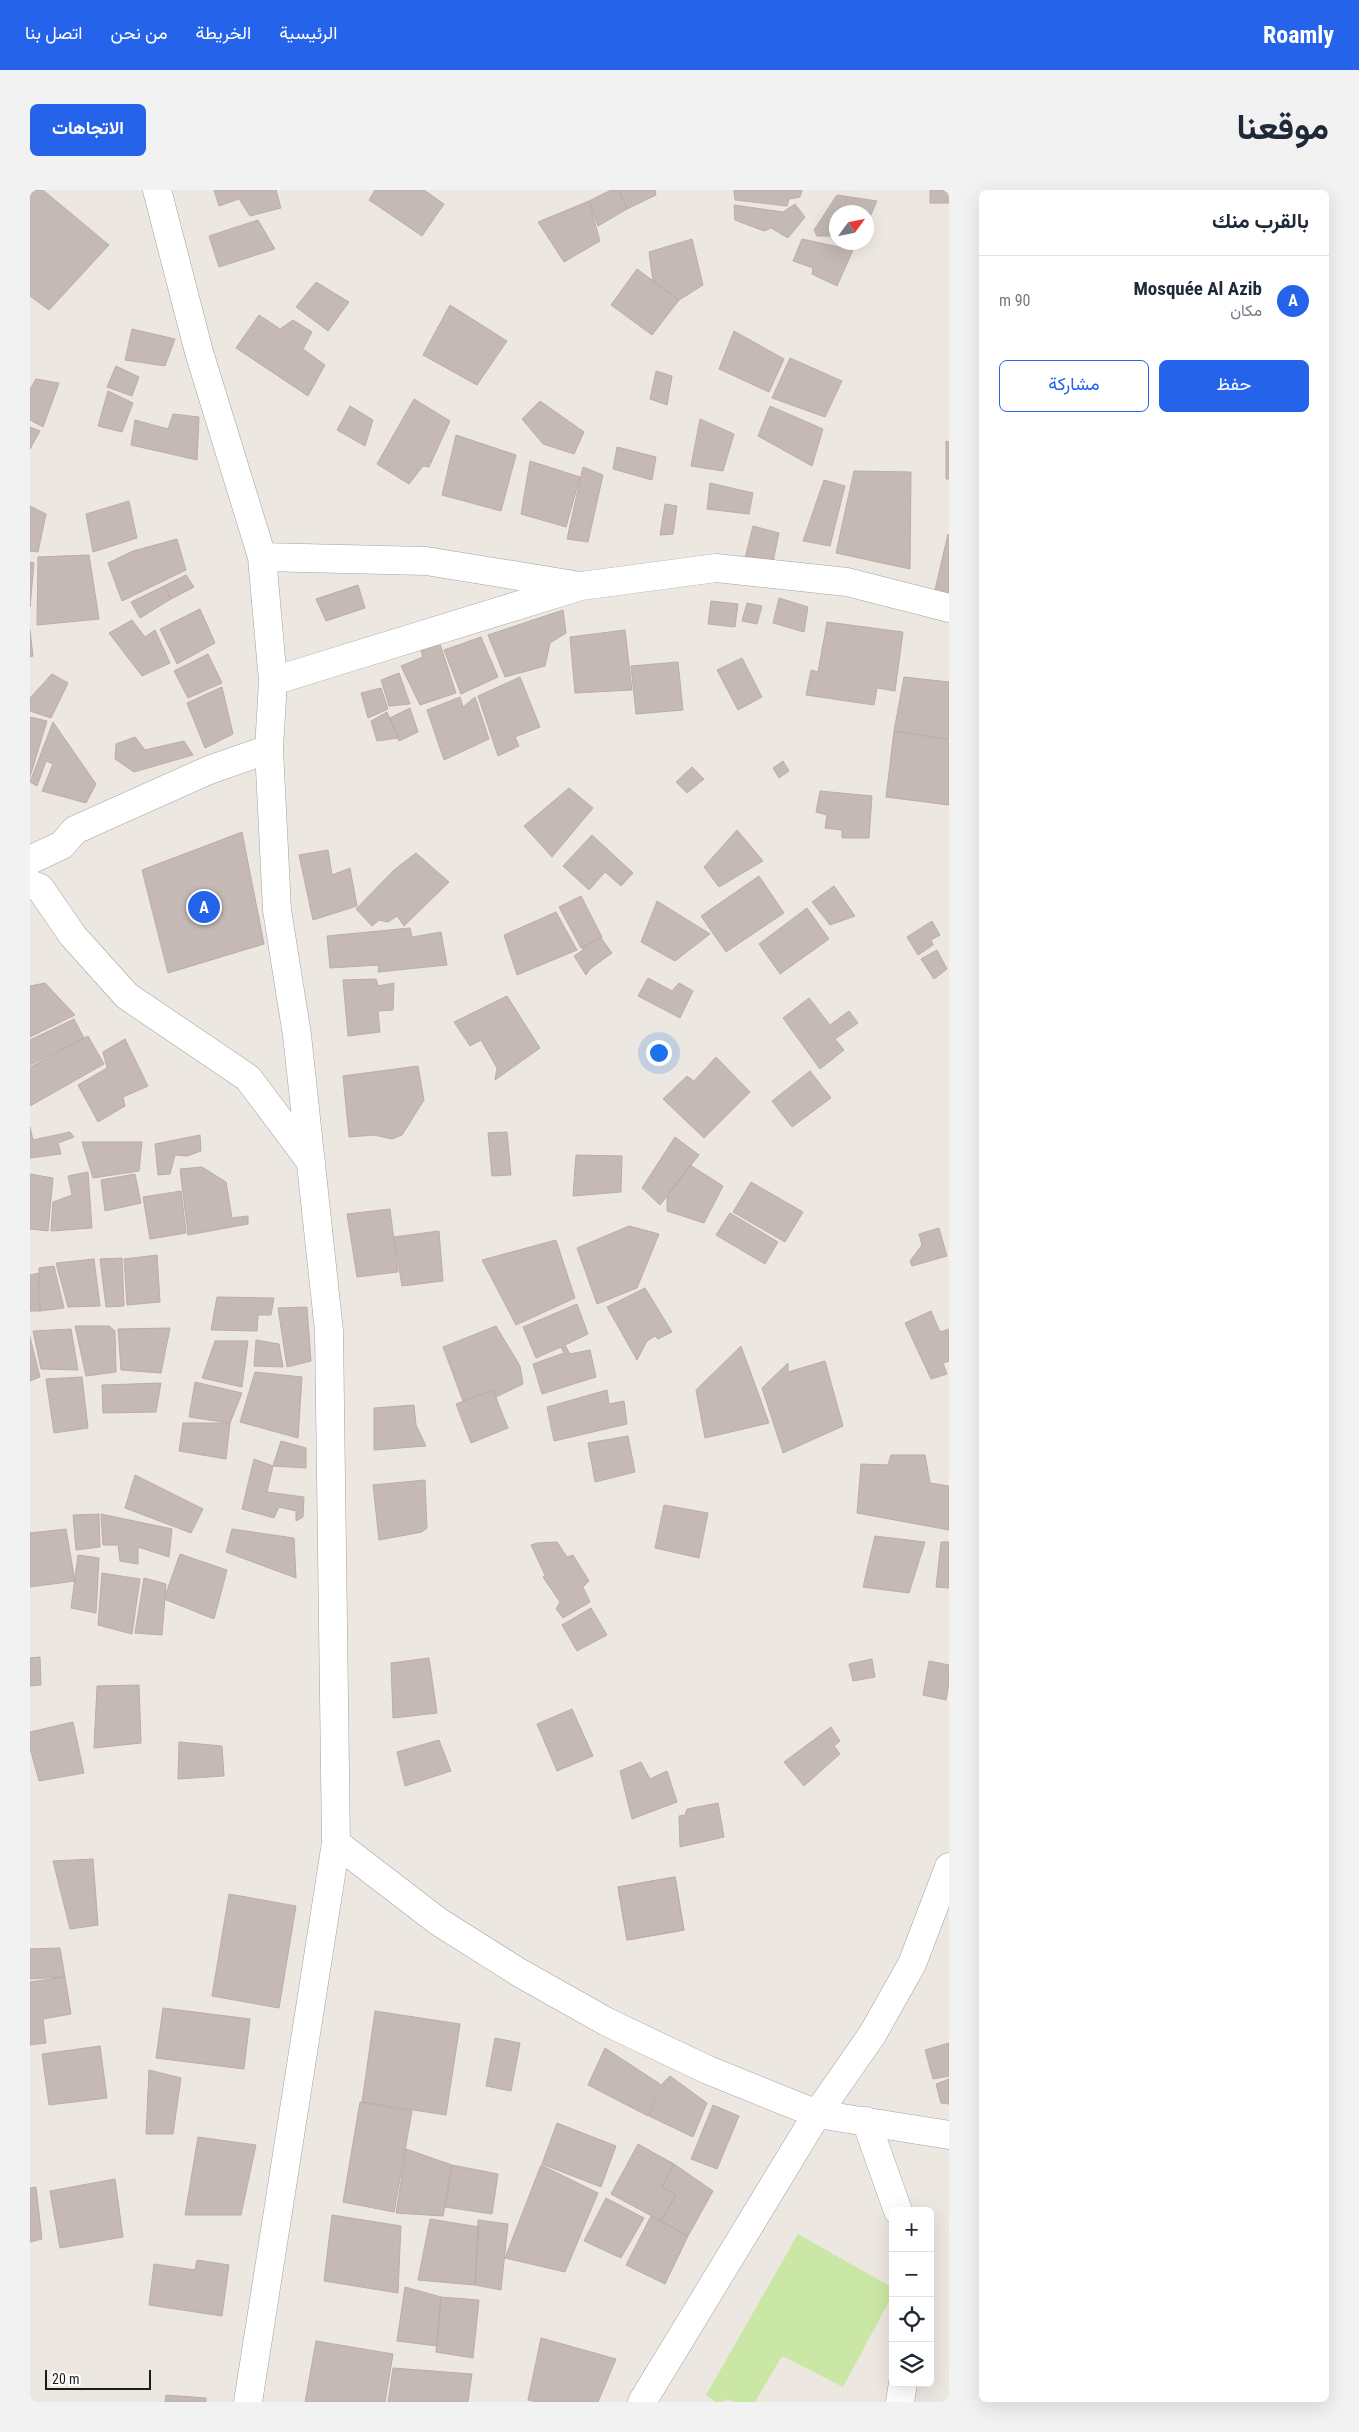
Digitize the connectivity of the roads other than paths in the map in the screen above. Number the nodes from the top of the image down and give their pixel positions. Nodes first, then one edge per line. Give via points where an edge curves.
1 (157, 190) edge
2 (262, 557) junction
3 (581, 586) junction
4 (949, 608) edge
5 (273, 681) junction
6 (269, 749) junction
7 (30, 860) edge
8 (30, 884) edge
9 (312, 1163) junction
10 (336, 1843) junction
11 (948, 1871) edge
12 (817, 2114) junction
13 (866, 2121) junction
14 (949, 2135) edge
15 (897, 2207) edge
16 (902, 2387) edge
17 (248, 2402) edge
18 (642, 2402) edge
19 (900, 2402) edge

1 - 2 street via 199,352
2 - 3 street via 426,561
2 - 5 street
3 - 4 street via 716,568 847,582
3 - 5 street
5 - 6 street
6 - 7 street via 209,770 75,830 62,845
6 - 9 street via 277,910 297,1035
8 - 9 street via 40,888 73,936 127,996 248,1078
9 - 10 street via 329,1331
10 - 12 street via 439,1922 520,1973 607,2022 691,2062
10 - 17 street
11 - 12 street via 912,1964 872,2035
12 - 13 street
12 - 18 street
13 - 14 street
13 - 15 street
16 - 19 street

